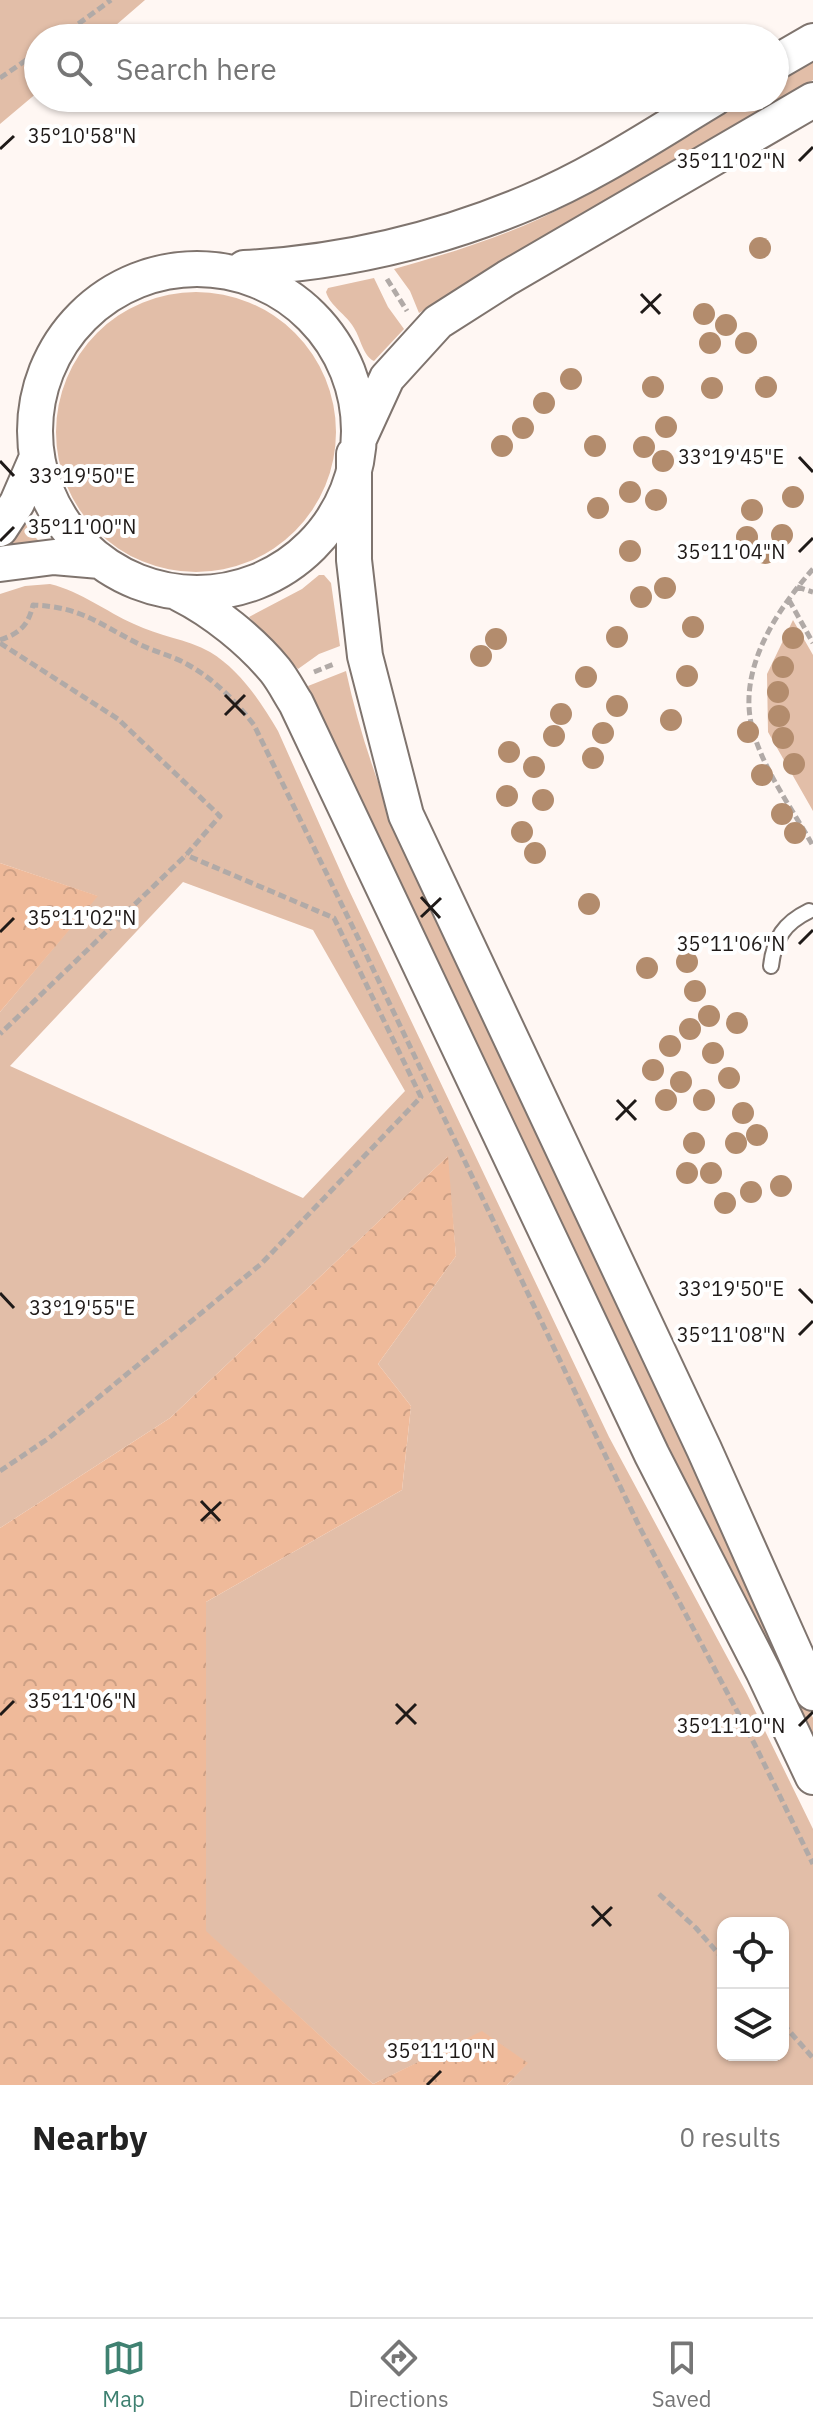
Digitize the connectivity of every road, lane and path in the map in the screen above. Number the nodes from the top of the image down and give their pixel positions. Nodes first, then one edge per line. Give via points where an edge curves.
1 (111, 0) edge
2 (78, 24) edge
3 (813, 41) edge
4 (789, 55) edge
5 (24, 62) edge
6 (0, 78) edge
7 (813, 100) edge
8 (692, 112) edge
9 (224, 269) junction
10 (383, 271) dead end
11 (412, 319) dead end
12 (354, 452) junction
13 (37, 457) junction
14 (0, 529) edge
15 (100, 561) junction
16 (0, 564) edge
17 (813, 569) edge
18 (797, 587) junction
19 (813, 592) edge
20 (180, 594) junction
21 (789, 600) junction
22 (0, 641) edge
23 (813, 643) edge
24 (342, 661) dead end
25 (303, 677) dead end
26 (813, 846) edge
27 (186, 855) junction
28 (809, 911) dead end
29 (771, 966) dead end
30 (0, 1034) edge
31 (0, 1471) edge
32 (813, 1693) edge
33 (813, 1777) edge
34 (813, 1864) edge
35 (659, 1894) dead end
36 (717, 1952) edge
37 (789, 2031) edge
38 (813, 2058) edge

1 - 2 path
3 - 4 street
5 - 6 path
7 - 12 street via 438,322 387,378
8 - 9 street via 530,202 458,229 287,266
9 - 12 street via 273,284 332,340 353,395
9 - 13 street via 157,275 107,296 87,312 62,342 44,378
10 - 11 path
12 - 20 street via 339,506 291,565 229,592
12 - 32 street via 354,560 366,666 406,815
13 - 14 street
13 - 15 street via 43,489 55,512
15 - 16 street via 54,557
15 - 20 street via 130,580
17 - 18 path
18 - 19 path
18 - 21 path
20 - 33 street via 259,654 296,703 639,1427
21 - 23 path
21 - 26 path via 758,652 749,703 761,753
22 - 27 path via 118,719 220,816
22 - 34 path via 20,633 33,605 78,611 199,672 254,725 640,1528
24 - 25 path
27 - 30 path
27 - 31 path via 334,918 421,1097 261,1264 49,1438
28 - 29 lane via 778,936
35 - 36 path
37 - 38 path

